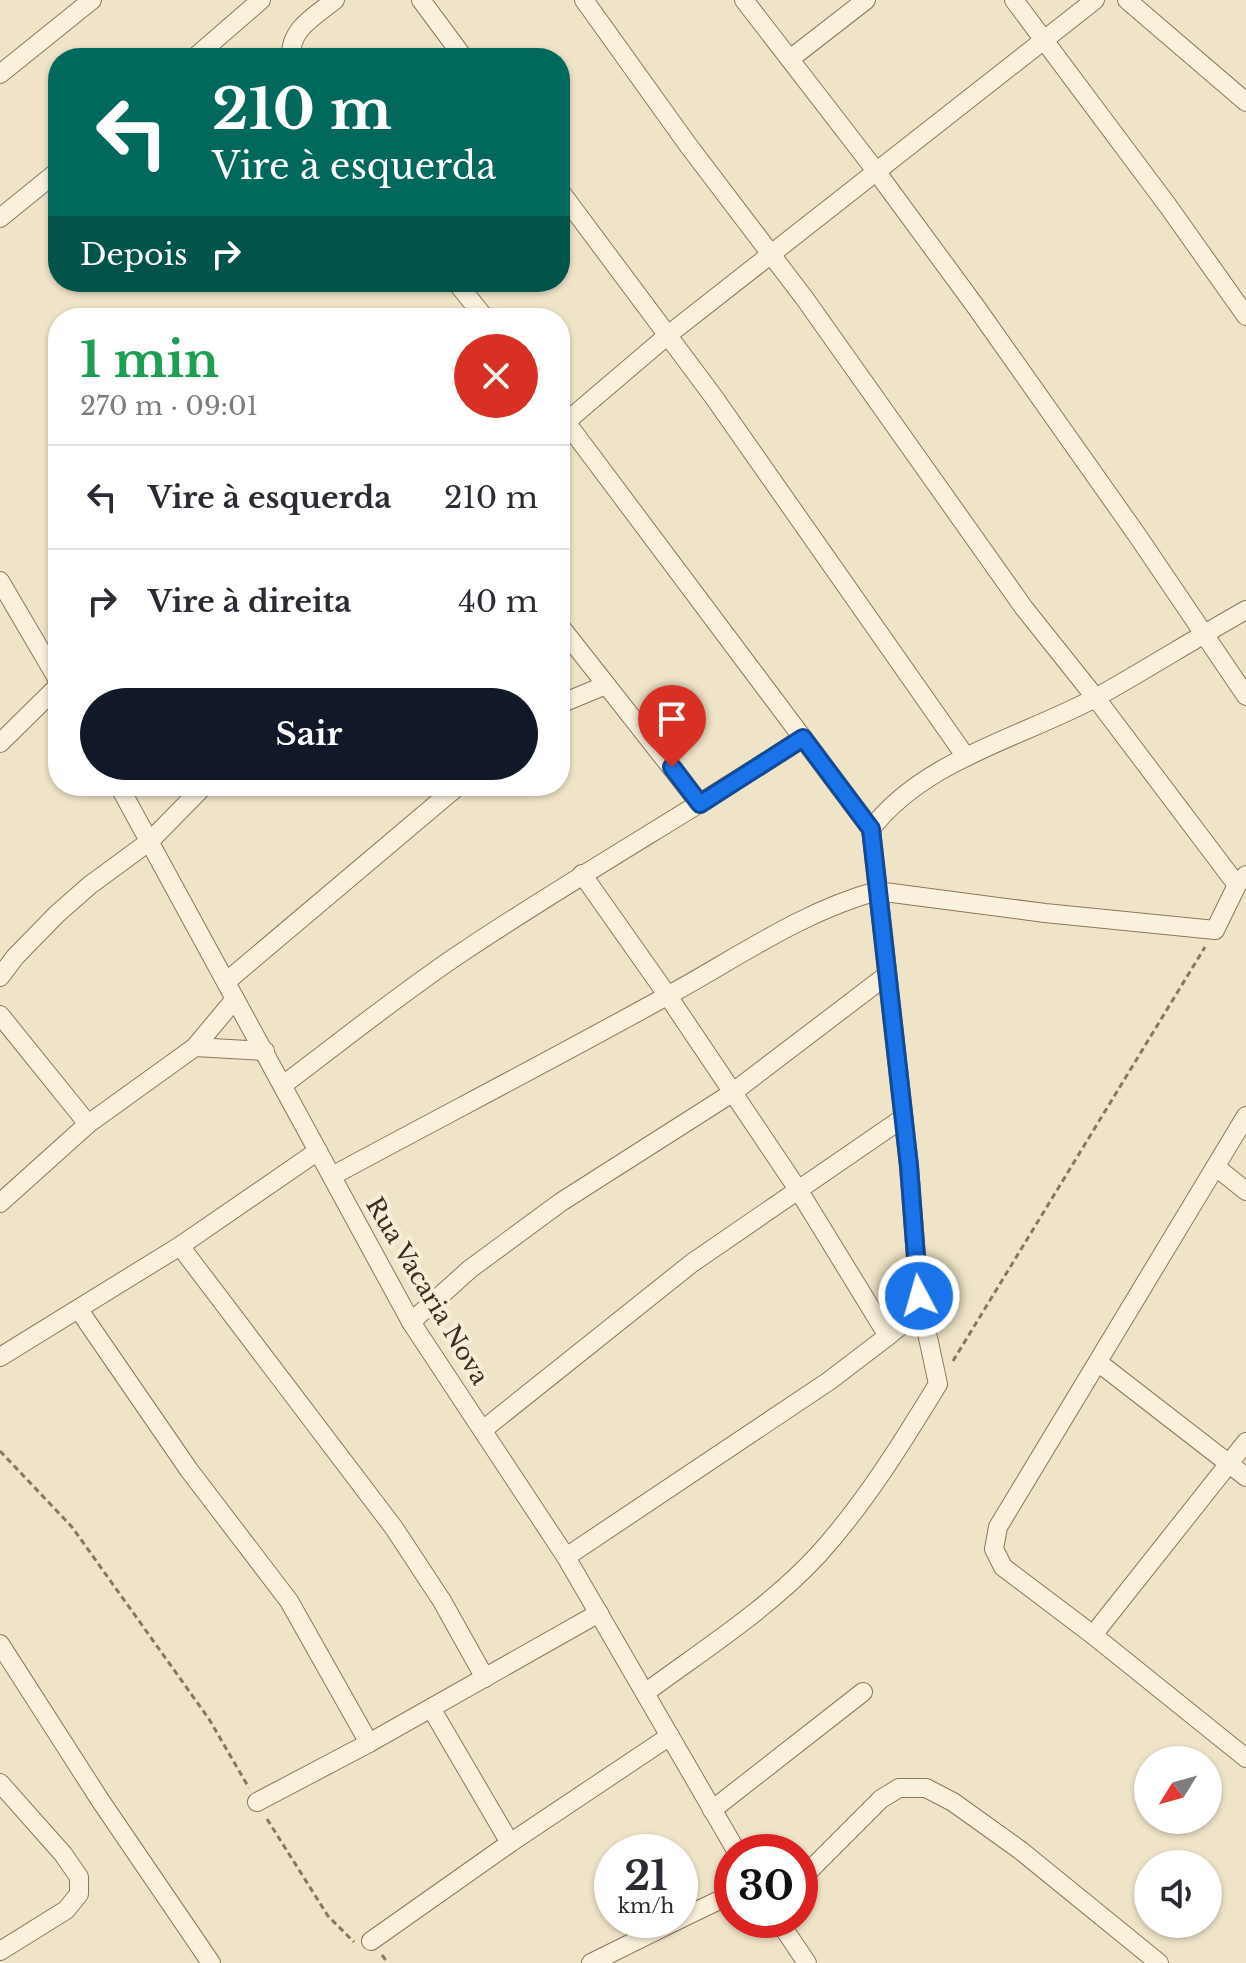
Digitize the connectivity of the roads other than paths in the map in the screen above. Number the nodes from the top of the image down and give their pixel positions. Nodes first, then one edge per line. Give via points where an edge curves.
1 (92, 0) edge
2 (261, 0) edge
3 (335, 0) edge
4 (421, 0) edge
5 (584, 0) edge
6 (744, 0) edge
7 (866, 0) edge
8 (1014, 0) edge
9 (1095, 0) edge
10 (1127, 0) edge
11 (1043, 40) junction
12 (206, 48) edge
13 (292, 48) edge
14 (457, 48) edge
15 (790, 59) junction
16 (0, 74) edge
17 (1246, 102) edge
18 (876, 171) junction
19 (48, 179) edge
20 (570, 204) edge
21 (0, 218) edge
22 (771, 254) junction
23 (464, 292) edge
24 (477, 308) edge
25 (1246, 316) edge
26 (668, 335) junction
27 (570, 415) edge
28 (570, 432) edge
29 (0, 581) edge
30 (1246, 610) edge
31 (1202, 634) junction
32 (570, 639) edge
33 (48, 663) edge
34 (606, 685) junction
35 (48, 696) edge
36 (1246, 696) edge
37 (1095, 697) junction
38 (570, 700) edge
39 (803, 738) junction
40 (0, 743) edge
41 (966, 757) junction
42 (125, 796) edge
43 (194, 796) edge
44 (446, 796) edge
45 (700, 804) junction
46 (871, 829) junction
47 (150, 841) junction
48 (582, 874) junction
49 (1241, 880) edge
50 (877, 891) junction
51 (887, 975) junction
52 (0, 977) edge
53 (227, 981) junction
54 (668, 996) junction
55 (235, 999) junction
56 (0, 1015) edge
57 (195, 1047) junction
58 (265, 1051) junction
59 (283, 1085) junction
60 (732, 1093) junction
61 (1246, 1116) edge
62 (903, 1118) junction
63 (88, 1124) junction
64 (318, 1151) junction
65 (1216, 1167) junction
66 (332, 1176) junction
67 (799, 1191) junction
68 (1246, 1191) edge
69 (0, 1203) edge
70 (180, 1246) junction
71 (79, 1310) junction
72 (921, 1310) junction
73 (411, 1322) junction
74 (888, 1336) junction
75 (3, 1350) edge
76 (1099, 1363) junction
77 (484, 1429) junction
78 (1246, 1442) edge
79 (1228, 1464) junction
80 (1246, 1477) edge
81 (566, 1557) junction
82 (599, 1613) junction
83 (1093, 1635) junction
84 (0, 1644) edge
85 (485, 1678) junction
86 (863, 1692) dead end
87 (645, 1693) junction
88 (431, 1708) junction
89 (670, 1736) junction
90 (369, 1743) junction
91 (1246, 1758) edge
92 (0, 1783) edge
93 (257, 1802) road end
94 (712, 1810) junction
95 (726, 1834) edge
96 (510, 1843) junction
97 (818, 1862) edge
98 (642, 1938) edge
99 (788, 1938) edge
100 (371, 1941) road end
101 (0, 1951) edge
102 (801, 1961) edge
103 (211, 1963) edge
104 (591, 1963) edge
105 (1159, 1963) edge

1 - 16 street
2 - 12 street
3 - 13 street via 296,34
4 - 14 street
5 - 22 street
6 - 15 street
7 - 15 street
8 - 11 street
9 - 11 street
10 - 17 street
11 - 18 street
11 - 25 street
15 - 18 street
18 - 22 street
18 - 31 street
19 - 21 street
20 - 26 street
22 - 26 street
22 - 37 street via 1024,608
23 - 24 street
26 - 27 street
26 - 41 street
28 - 39 street
29 - 33 street
30 - 31 street
31 - 36 street
31 - 37 street
32 - 34 street
34 - 38 street
34 - 45 street
35 - 40 street
37 - 41 street
37 - 49 street
39 - 45 street
39 - 46 street
41 - 46 street via 888,806
42 - 47 street, Rua Vacaria Nova
43 - 47 street
44 - 53 street
45 - 48 street
46 - 50 street
47 - 52 street via 57,914
47 - 53 street, Rua Vacaria Nova
48 - 54 street
48 - 59 street via 462,952
49 - 50 street via 1215,930
50 - 51 street
50 - 54 street via 806,917
51 - 60 street
51 - 62 street
53 - 55 street, Rua Vacaria Nova
54 - 60 street
54 - 66 street
55 - 57 street
55 - 58 street, Rua Vacaria Nova
56 - 63 street
57 - 58 street
57 - 63 street
58 - 59 street, Rua Vacaria Nova
59 - 64 street, Rua Vacaria Nova
60 - 67 street
60 - 73 street via 561,1202 470,1269
61 - 65 street
62 - 67 street
62 - 72 street
63 - 69 street
64 - 66 street, Rua Vacaria Nova
64 - 70 street
65 - 68 street
65 - 76 street
66 - 73 street, Rua Vacaria Nova
67 - 74 street
67 - 77 street via 692,1263
70 - 71 street
70 - 85 street via 394,1528
71 - 75 street
71 - 90 street via 189,1470 289,1601
72 - 74 street
72 - 87 street via 938,1384 899,1449 816,1556 759,1608
73 - 77 street, Rua Vacaria Nova
74 - 81 street
76 - 79 street
76 - 83 street via 998,1527 994,1549 1003,1567
77 - 81 street, Rua Vacaria Nova
78 - 79 street
79 - 80 street
79 - 83 street
81 - 82 street, Rua Vacaria Nova
82 - 85 street
82 - 87 street, Rua Vacaria Nova
83 - 91 street
84 - 103 street
85 - 88 street
86 - 94 street
87 - 89 street, Rua Vacaria Nova
88 - 90 street
88 - 96 street
89 - 94 street, Rua Vacaria Nova
89 - 96 street
90 - 93 street
92 - 101 street via 63,1854 79,1877 79,1894 66,1910
94 - 95 street, Rua Vacaria Nova
96 - 100 street
97 - 105 street via 881,1799 899,1788 926,1788 1020,1850
98 - 104 street
99 - 102 street

